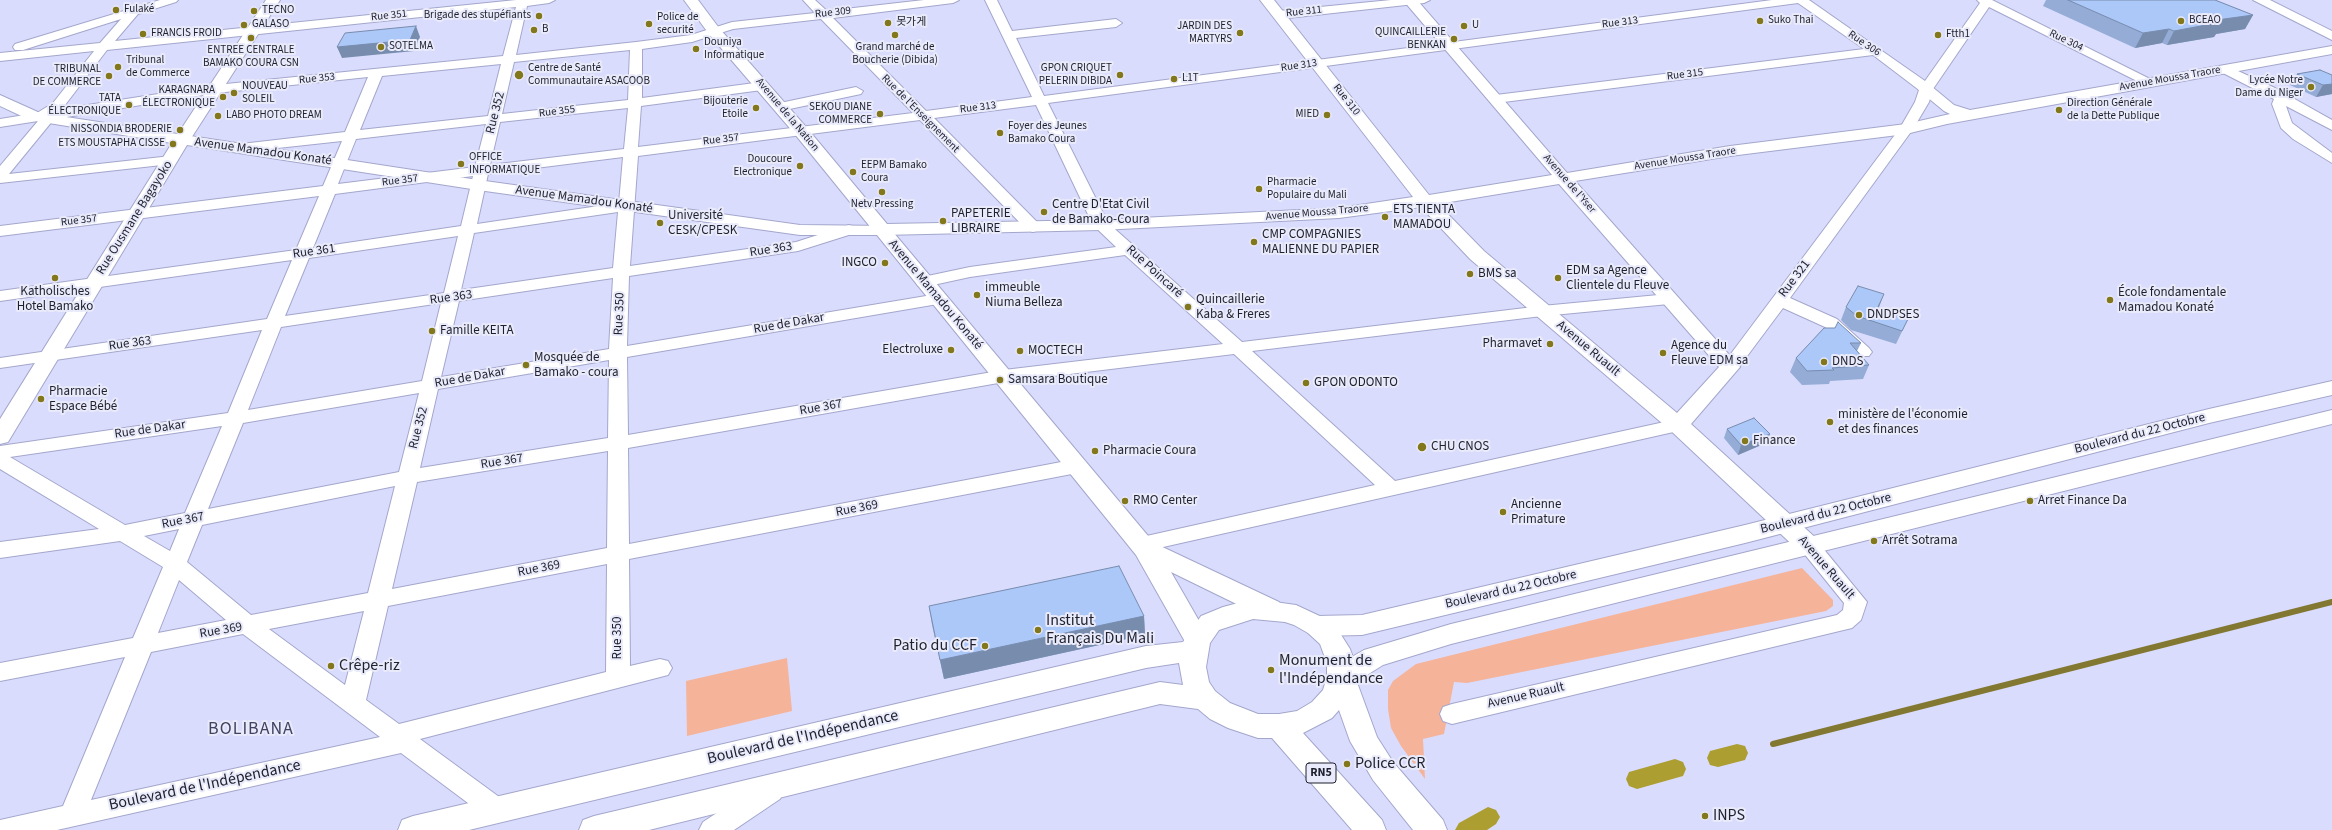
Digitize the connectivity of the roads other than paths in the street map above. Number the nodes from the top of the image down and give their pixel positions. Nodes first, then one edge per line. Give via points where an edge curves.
1 (172, 0) edge
2 (273, 0) edge
3 (410, 0) edge
4 (549, 0) edge
5 (691, 0) edge
6 (809, 0) edge
7 (953, 0) edge
8 (991, 0) edge
9 (1266, 0) edge
10 (1800, 0) edge
11 (2260, 0) edge
12 (2271, 0) edge
13 (523, 1) edge
14 (1415, 1) edge
15 (1985, 1) edge
16 (910, 2) edge
17 (134, 12) junction
18 (404, 14) junction
19 (823, 14) junction
20 (1279, 15) junction
21 (1116, 23) dead end
22 (254, 30) junction
23 (2332, 30) edge
24 (714, 31) junction
25 (1008, 35) junction
26 (2332, 36) edge
27 (1449, 45) junction
28 (636, 46) junction
29 (103, 47) junction
30 (2332, 50) edge
31 (1875, 51) junction
32 (0, 52) edge
33 (0, 57) edge
34 (509, 58) junction
35 (1317, 63) junction
36 (2225, 69) junction
37 (377, 72) junction
38 (2150, 82) junction
39 (762, 86) junction
40 (216, 89) junction
41 (856, 92) dead end
42 (1924, 96) junction
43 (2281, 97) junction
44 (1496, 99) junction
45 (0, 100) edge
46 (1040, 100) junction
47 (635, 103) junction
48 (780, 107) junction
49 (1968, 115) junction
50 (921, 116) junction
51 (42, 118) junction
52 (494, 119) junction
53 (1947, 119) junction
54 (0, 123) edge
55 (2332, 126) edge
56 (1906, 129) junction
57 (800, 130) junction
58 (351, 136) junction
59 (182, 140) junction
60 (241, 148) junction
61 (631, 152) junction
62 (2332, 159) edge
63 (171, 160) junction
64 (340, 163) junction
65 (0, 175) edge
66 (433, 177) junction
67 (480, 178) junction
68 (1563, 178) junction
69 (0, 179) edge
70 (329, 190) junction
71 (1425, 201) junction
72 (627, 206) junction
73 (138, 214) junction
74 (1101, 225) junction
75 (1033, 226) junction
76 (468, 230) junction
77 (800, 230) junction
78 (849, 230) junction
79 (882, 230) junction
80 (0, 231) edge
81 (829, 238) junction
82 (897, 248) junction
83 (1129, 250) junction
84 (302, 254) junction
85 (621, 273) junction
86 (924, 282) junction
87 (95, 283) junction
88 (0, 296) edge
89 (451, 298) junction
90 (938, 298) junction
91 (1669, 299) junction
92 (1780, 300) junction
93 (1542, 311) junction
94 (274, 323) junction
95 (1239, 349) junction
96 (1863, 352) dead end
97 (618, 353) junction
98 (51, 356) junction
99 (0, 363) edge
100 (1730, 367) junction
101 (1004, 376) junction
102 (430, 385) junction
103 (2332, 388) edge
104 (2332, 417) edge
105 (235, 418) junction
106 (1678, 425) junction
107 (0, 437) edge
108 (619, 444) junction
109 (0, 452) edge
110 (0, 460) edge
111 (1077, 466) junction
112 (407, 477) junction
113 (1391, 489) junction
114 (194, 519) junction
115 (1785, 524) junction
116 (122, 533) junction
117 (1809, 546) junction
118 (1143, 547) junction
119 (0, 550) edge
120 (617, 554) junction
121 (175, 564) junction
122 (378, 600) junction
123 (1270, 609) junction
124 (248, 626) junction
125 (1317, 626) junction
126 (142, 645) junction
127 (1195, 645) junction
128 (660, 668) dead end
129 (0, 672) edge
130 (1341, 677) junction
131 (618, 679) junction
132 (1205, 698) junction
133 (352, 703) junction
134 (1452, 714) dead end
135 (1279, 726) junction
136 (400, 739) junction
137 (779, 785) junction
138 (497, 810) junction
139 (72, 815) junction
140 (1367, 825) edge
141 (5, 830) edge
142 (413, 830) edge
143 (594, 830) edge
144 (712, 830) edge
145 (1432, 830) edge

1 - 17 street
2 - 22 main road, Rue Ousmane Bagayoko
3 - 18 street
4 - 13 street, Rue 351
5 - 24 main road, Avenue de la Nation
6 - 19 street, Rue de l'Enseignement
7 - 16 street, Rue 309
8 - 25 street, Rue Poincaré
9 - 20 main road, Rue 310
10 - 27 street, Rue 313
10 - 31 street, Rue 306
11 - 26 main road
12 - 23 main road
13 - 18 street, Rue 351
13 - 34 street, Rue 352
14 - 20 street, Rue 311
14 - 27 main road, Avenue de l'Yser
15 - 38 street, Rue 304
15 - 42 street, Rue 321
16 - 19 street, Rue 309
17 - 29 street
17 - 32 street
18 - 22 street, Rue 351
19 - 24 street, Rue 309 via 732,26
19 - 50 street, Rue de l'Enseignement
20 - 35 main road, Rue 310
21 - 25 street
22 - 29 street, Rue 351
22 - 40 main road, Rue Ousmane Bagayoko
24 - 28 street, Rue 309 via 692,38
24 - 39 main road, Avenue de la Nation
25 - 46 street, Rue Poincaré
27 - 35 street, Rue 313
27 - 44 main road, Avenue de l'Yser
28 - 34 street, Rue 353
28 - 47 street, Rue 350
29 - 33 street, Rue 351
29 - 51 street via 58,106
30 - 36 main road, Avenue Moussa Traore
31 - 42 street, Rue 306 via 1913,77
31 - 44 street, Rue 315
34 - 37 street, Rue 353
34 - 52 street, Rue 352
35 - 46 street, Rue 313
35 - 71 main road, Rue 310
36 - 38 main road, Avenue Moussa Traore
36 - 43 street
37 - 40 street, Rue 353
37 - 58 street
38 - 49 main road, Avenue Moussa Traore
39 - 47 street, Rue 355
39 - 48 main road, Avenue de la Nation
40 - 51 street, Rue 353
40 - 59 main road, Rue Ousmane Bagayoko
41 - 48 street
42 - 49 main road
42 - 53 main road via 1938,116
42 - 56 street, Rue 321
43 - 55 street
43 - 62 street via 2279,104 2286,125
44 - 68 main road, Avenue de l'Yser
45 - 51 main road, Avenue Mamadou Konaté
46 - 50 street, Rue 313
46 - 74 street, Rue Poincaré
47 - 52 street, Rue 355
47 - 61 street, Rue 350
48 - 57 main road, Avenue de la Nation
49 - 53 main road, Avenue Moussa Traore
50 - 57 street, Rue 313
50 - 75 street, Rue de l'Enseignement
51 - 54 street, Rue 353
51 - 59 main road, Avenue Mamadou Konaté
51 - 65 street
52 - 58 street, Rue 355
52 - 67 street, Rue 352
53 - 56 main road, Avenue Moussa Traore
56 - 68 main road, Avenue Moussa Traore via 1730,151
56 - 92 street, Rue 321
57 - 61 street, Rue 357
57 - 79 main road, Avenue de la Nation
58 - 60 street, Rue 355
58 - 64 street
59 - 60 main road, Avenue Mamadou Konaté
59 - 63 main road, Rue Ousmane Bagayoko
60 - 64 main road, Avenue Mamadou Konaté
61 - 67 street, Rue 357
61 - 72 street, Rue 350
63 - 69 street
63 - 73 main road, Rue Ousmane Bagayoko
64 - 66 main road, Avenue Mamadou Konaté
64 - 70 street
66 - 67 main road, Avenue Mamadou Konaté
66 - 70 street, Rue 357
67 - 72 main road, Avenue Mamadou Konaté
67 - 76 street, Rue 352
68 - 71 main road, Avenue Moussa Traore
68 - 91 main road, Avenue de l'Yser
70 - 73 street, Rue 357
70 - 84 street
71 - 74 main road, Avenue Moussa Traore via 1339,213
71 - 93 main road, Avenue Ruault via 1477,255
72 - 76 street, Rue 361
72 - 77 main road, Avenue Mamadou Konaté
72 - 85 street, Rue 350
73 - 80 street, Rue 357
73 - 87 main road, Rue Ousmane Bagayoko
74 - 75 main road, Avenue Moussa Traore
74 - 83 street, Rue Poincaré
75 - 79 main road, Avenue Moussa Traore
76 - 84 street, Rue 361
76 - 89 street, Rue 352
77 - 78 main road, Avenue Mamadou Konaté
77 - 81 main road
78 - 79 main road, Avenue Mamadou Konaté
78 - 81 street, Rue 363
79 - 82 main road, Avenue Mamadou Konaté
81 - 82 main road
81 - 85 street, Rue 363 via 798,246
82 - 86 main road, Avenue Mamadou Konaté
83 - 86 street via 970,272
83 - 95 street, Rue Poincaré
84 - 87 street, Rue 361
84 - 94 street
85 - 89 street, Rue 363
85 - 97 street, Rue 350
86 - 90 main road, Avenue Mamadou Konaté
87 - 88 street, Rue 361
87 - 98 main road, Rue Ousmane Bagayoko
89 - 94 street, Rue 363
89 - 102 street, Rue 352
90 - 97 street, Rue de Dakar
90 - 101 main road, Avenue Mamadou Konaté
91 - 93 street, Rue 367
91 - 100 main road, Avenue de l'Yser
92 - 96 street via 1831,323
92 - 100 street, Rue 321
93 - 95 street, Rue 367
93 - 106 main road, Avenue Ruault
94 - 98 street, Rue 363
94 - 105 street
95 - 101 street, Rue 367
95 - 113 street, Rue Poincaré
97 - 102 street, Rue de Dakar
97 - 108 street, Rue 350
98 - 99 street, Rue 363
98 - 107 main road, Rue Ousmane Bagayoko
100 - 106 main road, Rue 321
101 - 108 street, Rue 367
101 - 111 main road, Avenue Mamadou Konaté
102 - 105 street, Rue de Dakar
102 - 112 street, Rue 352
103 - 115 main road, Boulevard du 22 Octobre via 2209,416
104 - 117 main road, Boulevard du 22 Octobre
105 - 109 street, Rue de Dakar
105 - 114 street
106 - 113 street
106 - 115 main road, Avenue Ruault
108 - 112 street, Rue 367
108 - 120 street, Rue 350
110 - 116 street
111 - 118 main road, Avenue Mamadou Konaté
111 - 120 street, Rue 369
112 - 114 street, Rue 367
112 - 122 street, Rue 352
113 - 118 street
114 - 116 street, Rue 367
114 - 121 street
115 - 117 main road, Avenue Ruault
115 - 125 main road, Boulevard du 22 Octobre via 1362,625
116 - 119 street, Rue 367
116 - 121 street
117 - 130 main road, Boulevard du 22 Octobre via 1451,634 1374,657
117 - 134 street, Avenue Ruault via 1856,602 1853,614 1844,622
118 - 123 main road, Avenue Mamadou Konaté
118 - 127 main road, Avenue Mamadou Konaté
120 - 122 street, Rue 369
120 - 131 street, Rue 350
121 - 124 street
121 - 126 street
122 - 124 street, Rue 369
122 - 133 street, Rue 352
123 - 125 main road via 1303,618
123 - 127 main road via 1253,609 1210,623
124 - 126 street, Rue 369
124 - 133 street
125 - 130 main road via 1337,649
126 - 129 street, Rue 369
126 - 139 street
127 - 132 main road via 1192,667 1196,683
127 - 138 main road, Boulevard de l'Indépendance
128 - 131 street, Boulevard de l'Indépendance
130 - 135 main road via 1335,695 1322,710 1303,721
130 - 145 main road via 1364,741 1383,772
131 - 136 street, Boulevard de l'Indépendance
132 - 135 main road via 1220,711 1238,720 1258,726
132 - 137 main road via 1160,693
133 - 136 street
135 - 140 main road, RN5
136 - 138 street
136 - 139 street, Boulevard de l'Indépendance
137 - 143 main road
137 - 144 street
138 - 142 main road, Boulevard de l'Indépendance
139 - 141 street, Boulevard de l'Indépendance

